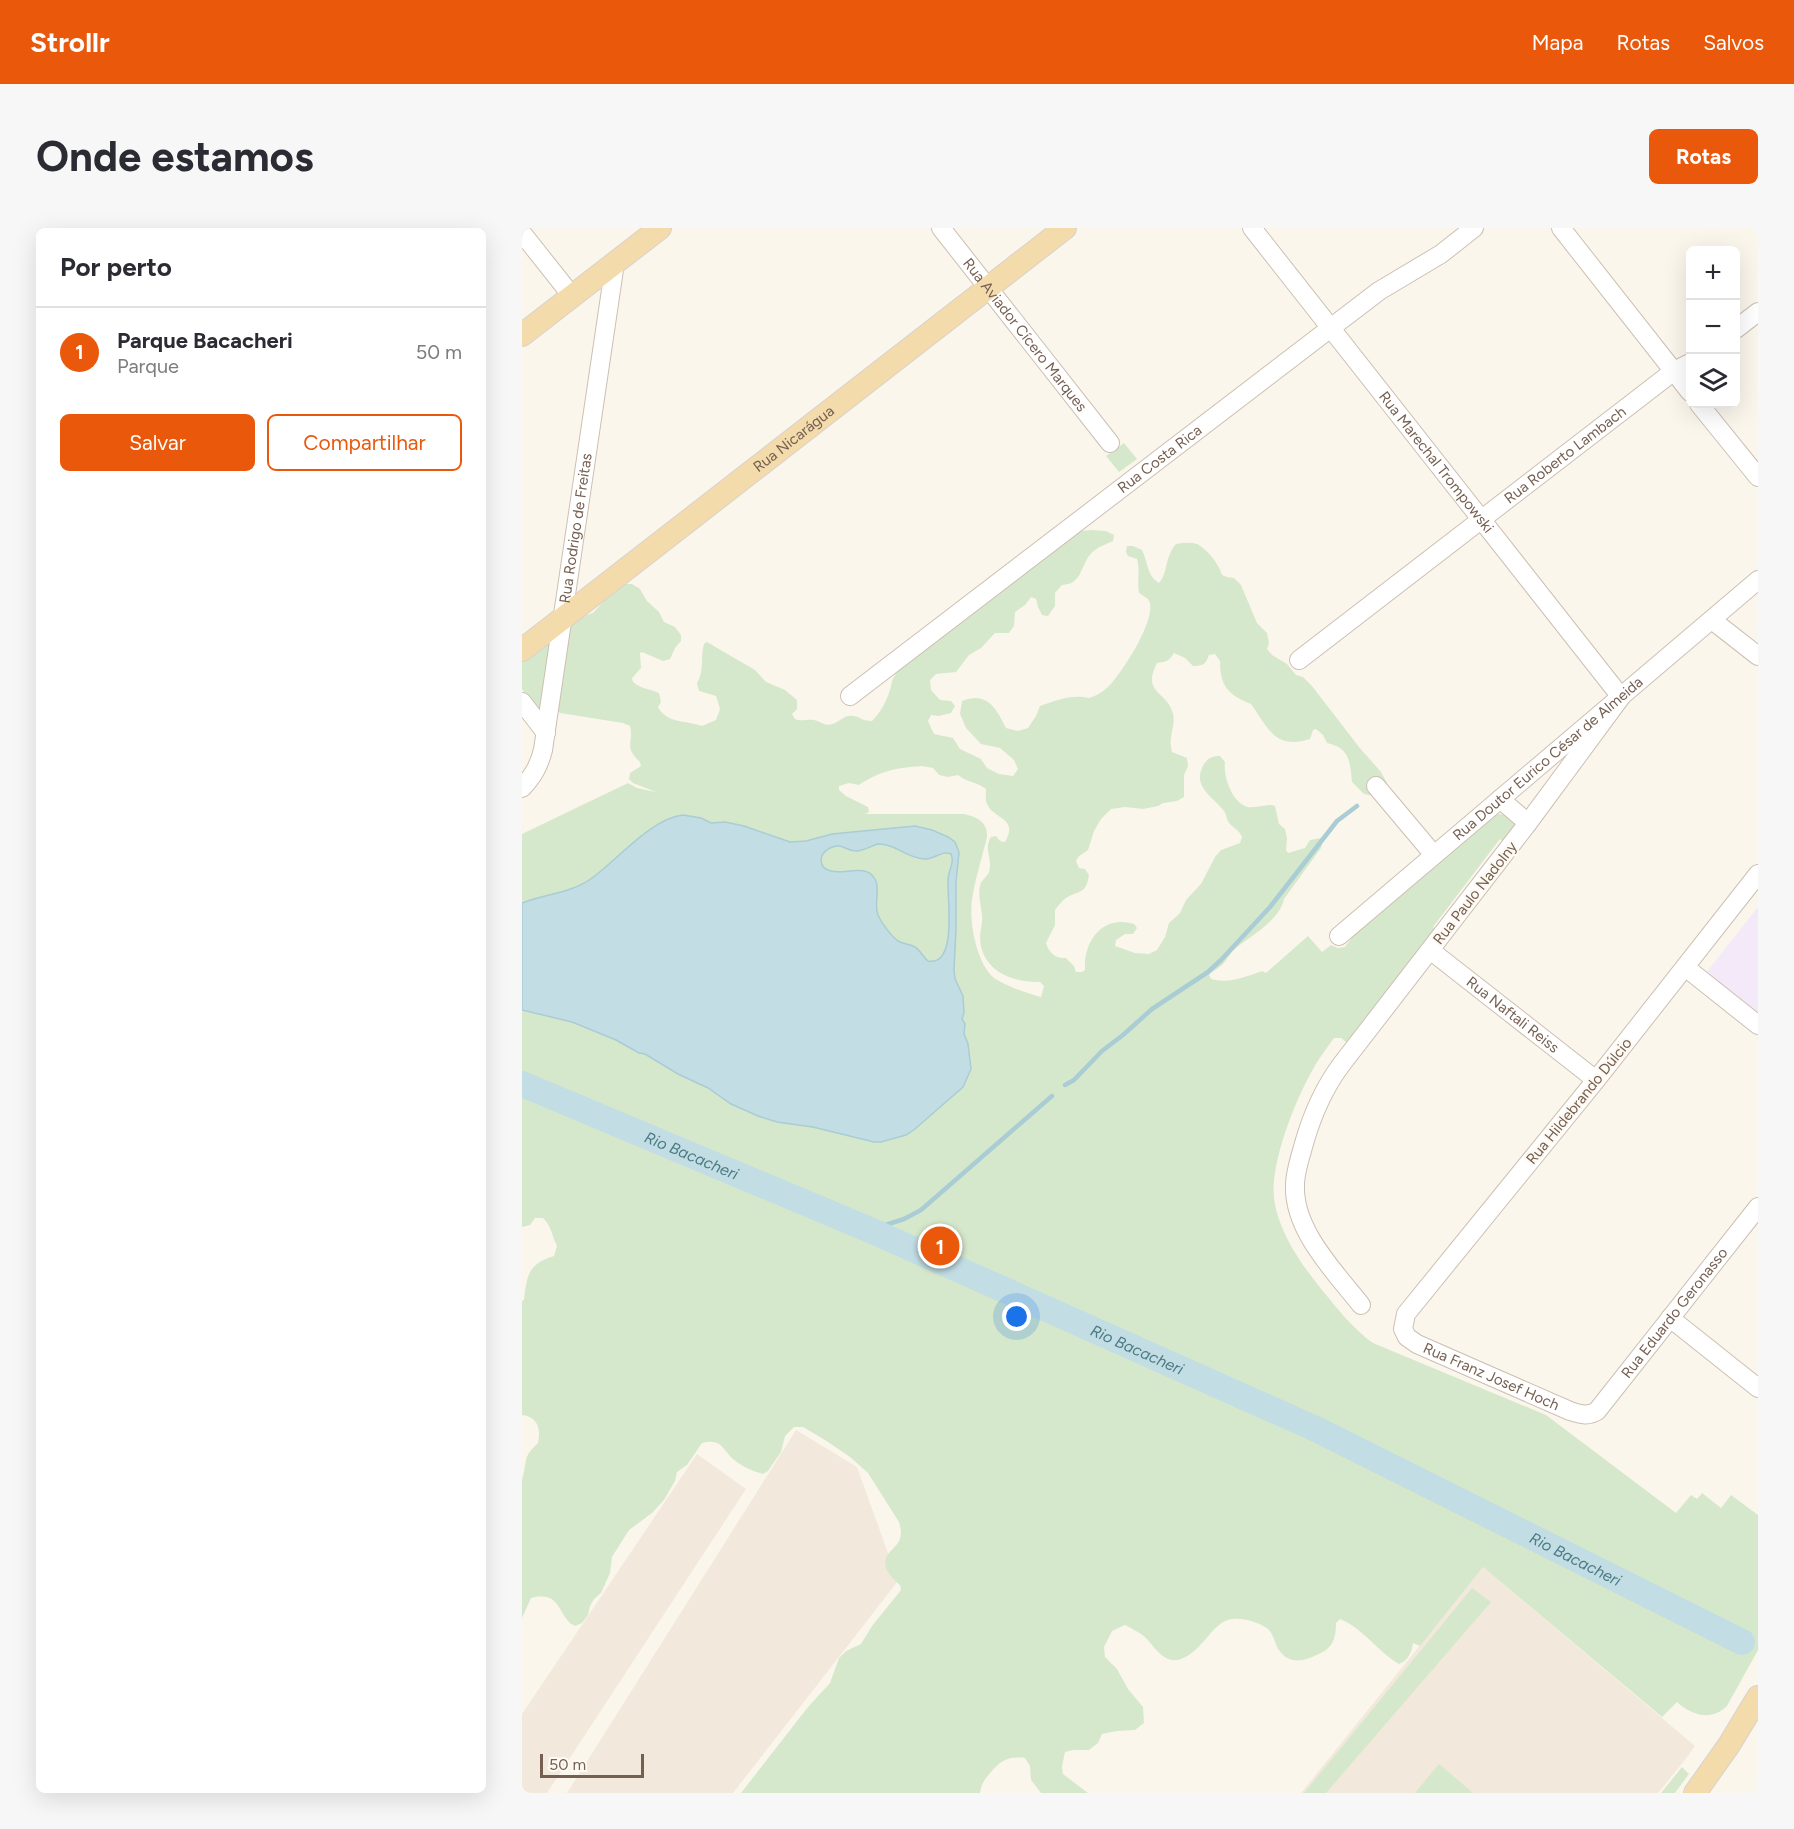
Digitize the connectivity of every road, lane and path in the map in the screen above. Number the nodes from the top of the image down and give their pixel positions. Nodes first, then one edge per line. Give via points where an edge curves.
1 (660, 228) edge
2 (941, 228) edge
3 (1065, 228) edge
4 (1252, 228) edge
5 (1474, 228) edge
6 (1561, 228) edge
7 (522, 233) edge
8 (615, 263) junction
9 (988, 288) junction
10 (572, 296) junction
11 (1758, 312) edge
12 (1740, 326) edge
13 (1331, 328) junction
14 (522, 334) edge
15 (1682, 367) edge
16 (1703, 408) edge
17 (1110, 443) dead end
18 (1758, 477) edge
19 (1482, 519) junction
20 (1758, 580) edge
21 (564, 616) junction
22 (1712, 620) junction
23 (522, 650) edge
24 (1758, 656) edge
25 (1299, 660) dead end
26 (850, 696) dead end
27 (1621, 697) junction
28 (522, 702) edge
29 (546, 733) junction
30 (1376, 786) dead end
31 (522, 788) edge
32 (1500, 799) junction
33 (1528, 823) junction
34 (1434, 855) junction
35 (1758, 874) edge
36 (1339, 936) dead end
37 (1430, 950) junction
38 (1685, 967) junction
39 (1758, 1024) edge
40 (1596, 1080) junction
41 (1758, 1207) edge
42 (1361, 1305) dead end
43 (1670, 1318) junction
44 (1403, 1329) joint
45 (1758, 1388) edge
46 (1586, 1416) joint
47 (1758, 1697) edge
48 (1695, 1793) edge

1 - 8 main road
2 - 9 street, Rua Aviador Cícero Marques
3 - 9 main road, Rua Nicarágua
4 - 13 street, Rua Marechal Trompowski
5 - 13 street, Rua Costa Rica
6 - 15 street
7 - 10 street
8 - 10 main road
8 - 21 street, Rua Rodrigo de Freitas
9 - 17 street, Rua Aviador Cícero Marques
9 - 21 main road, Rua Nicarágua
10 - 14 main road
11 - 12 street
13 - 19 street, Rua Marechal Trompowski
13 - 26 street, Rua Costa Rica
15 - 19 street, Rua Roberto Lambach
16 - 18 street
19 - 25 street, Rua Roberto Lambach
19 - 27 street, Rua Marechal Trompowski
20 - 22 street, Rua Doutor Eurico César de Almeida
21 - 23 main road, Rua Nicarágua
21 - 29 street, Rua Rodrigo de Freitas
22 - 24 street
22 - 27 street, Rua Doutor Eurico César de Almeida
27 - 32 street, Rua Doutor Eurico César de Almeida
27 - 33 street, Rua Paulo Nadolny
28 - 29 street
29 - 31 street, Rua Rodrigo de Freitas via 539,765
30 - 34 street
32 - 33 street
32 - 34 street, Rua Doutor Eurico César de Almeida
33 - 37 street, Rua Paulo Nadolny
34 - 36 street, Rua Doutor Eurico César de Almeida
35 - 38 street, Rua Hildebrando Dúlcio
37 - 40 street, Rua Naftali Reiss
37 - 42 street, Rua Paulo Nadolny via 1326,1088 1310,1125 1294,1184 1300,1217 1321,1254
38 - 39 street
38 - 40 street, Rua Hildebrando Dúlcio
40 - 44 street, Rua Hildebrando Dúlcio via 1406,1314
41 - 43 street, Rua Eduardo Geronasso
43 - 45 street
43 - 46 street, Rua Eduardo Geronasso via 1597,1411
44 - 46 street, Rua Franz Josef Hoch via 1407,1337 1434,1353
47 - 48 main road

